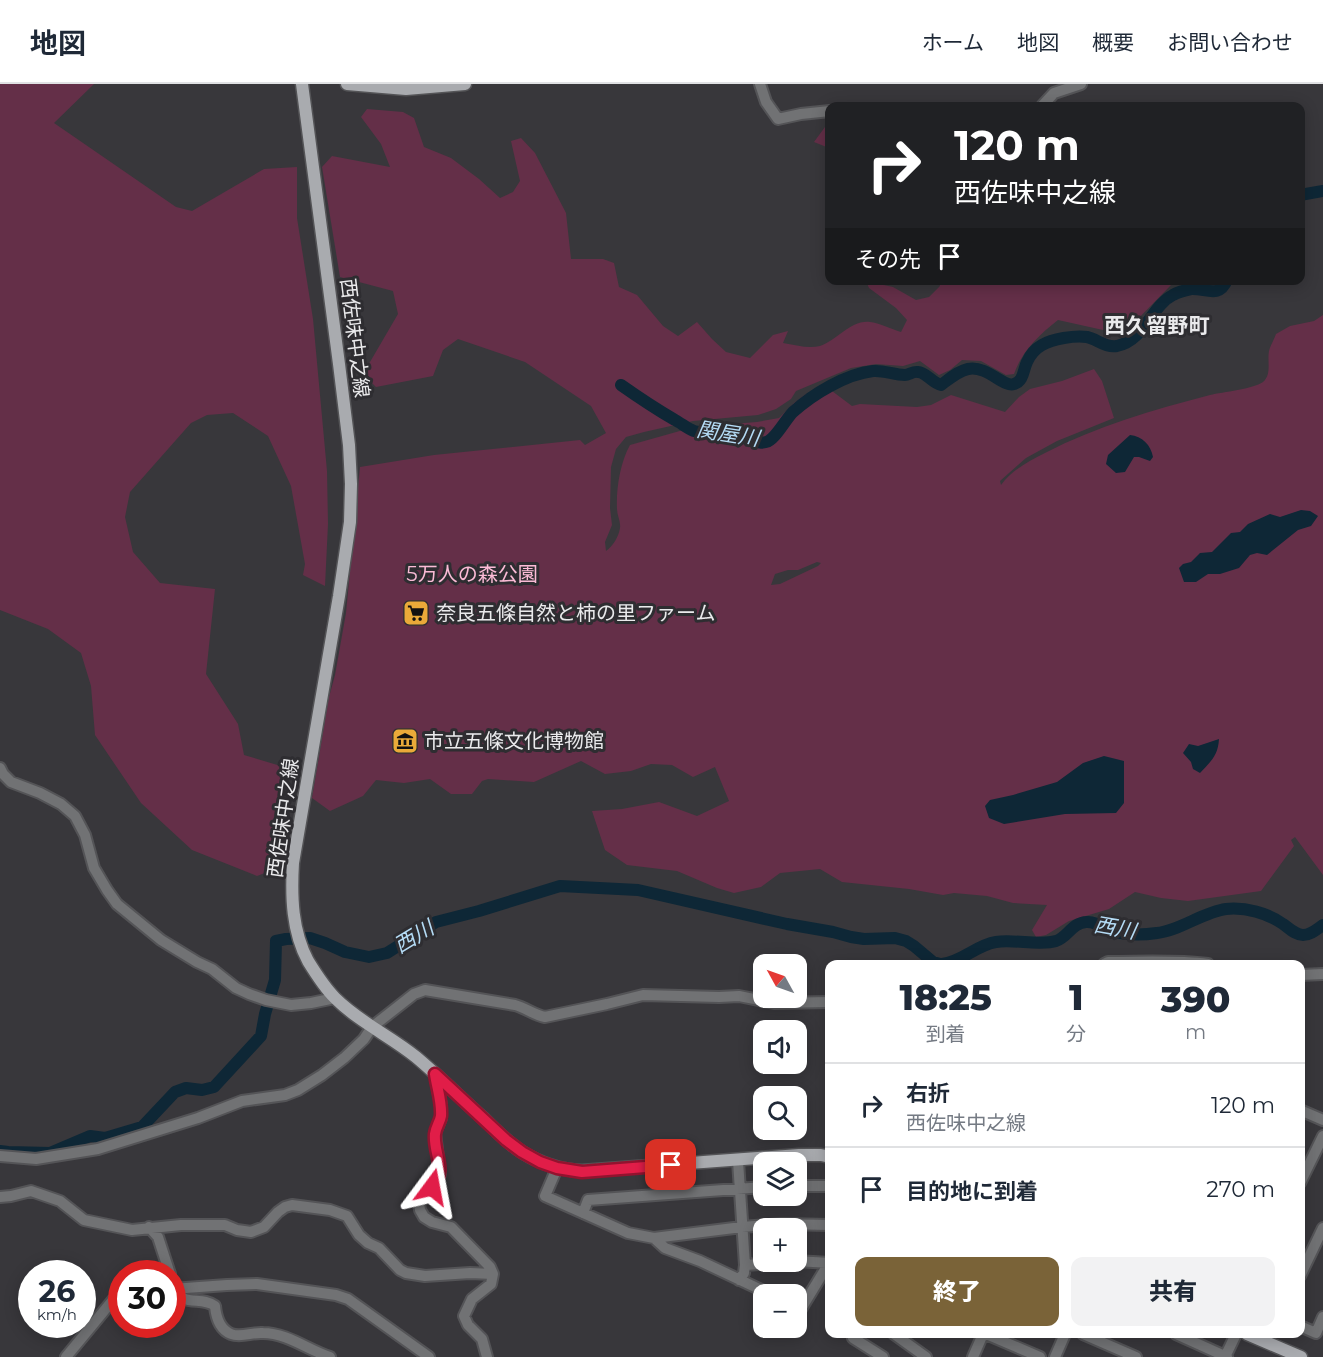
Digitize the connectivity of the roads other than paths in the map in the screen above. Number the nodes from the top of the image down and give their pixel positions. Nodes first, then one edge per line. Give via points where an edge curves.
1 (302, 84) edge
2 (347, 84) edge
3 (465, 84) edge
4 (760, 84) edge
5 (1081, 84) edge
6 (1046, 102) edge
7 (825, 112) edge
8 (0, 768) edge
9 (1323, 974) edge
10 (1305, 975) edge
11 (335, 998) junction
12 (825, 1002) edge
13 (372, 1027) junction
14 (435, 1074) junction
15 (1305, 1112) edge
16 (1323, 1120) edge
17 (1323, 1138) edge
18 (0, 1156) edge
19 (825, 1156) edge
20 (738, 1161) junction
21 (557, 1168) junction
22 (1305, 1173) edge
23 (807, 1186) edge
24 (825, 1186) edge
25 (753, 1188) edge
26 (740, 1190) junction
27 (0, 1197) edge
28 (583, 1213) junction
29 (825, 1225) edge
30 (149, 1227) junction
31 (742, 1227) junction
32 (1323, 1228) edge
33 (654, 1238) junction
34 (165, 1260) edge
35 (807, 1262) edge
36 (825, 1263) edge
37 (753, 1264) edge
38 (745, 1265) junction
39 (1305, 1266) edge
40 (825, 1270) edge
41 (493, 1274) junction
42 (739, 1280) junction
43 (753, 1286) edge
44 (186, 1287) edge
45 (186, 1299) edge
46 (807, 1299) edge
47 (108, 1306) edge
48 (1323, 1317) edge
49 (1305, 1328) edge
50 (853, 1338) edge
51 (900, 1338) edge
52 (982, 1338) edge
53 (991, 1338) edge
54 (1063, 1338) edge
55 (1092, 1338) edge
56 (1185, 1338) edge
57 (1234, 1338) edge
58 (1256, 1338) edge
59 (1017, 1352) edge
60 (66, 1357) edge
61 (330, 1357) edge
62 (429, 1357) edge
63 (487, 1357) edge
64 (883, 1357) edge
65 (926, 1357) edge
66 (973, 1357) edge
67 (1040, 1357) edge
68 (1055, 1357) edge
69 (1136, 1357) edge
70 (1226, 1357) edge
71 (1301, 1357) edge

1 - 11 main road, 西佐味中之線 via 351,484 350,522 332,640 293,863 292,904 300,945
2 - 3 main road via 406,88
4 - 7 street via 778,119
5 - 6 street via 1054,93
8 - 11 street via 11,782 61,804 75,816 107,891 161,940 212,969 236,988 266,1000 291,1005
9 - 10 street
11 - 13 main road, 西佐味中之線
12 - 13 street via 643,995 545,1017 524,1007 425,990 414,994
13 - 14 main road, 西佐味中之線
13 - 18 street via 364,1039 321,1075 285,1095 242,1101 98,1149 36,1159
14 - 21 main road, 西佐味中之線 via 506,1140
14 - 41 street via 441,1105 435,1133 440,1174 422,1196 420,1210 432,1222 451,1227
15 - 16 street
17 - 22 street
19 - 20 main road, 西佐味中之線
20 - 21 main road, 西佐味中之線 via 582,1172
20 - 26 street
21 - 28 street via 545,1196
23 - 24 street
25 - 26 street
26 - 28 street via 588,1200
26 - 31 street
27 - 30 street via 31,1191 60,1202 84,1220 132,1230
28 - 33 street via 628,1233
29 - 31 street
30 - 34 street via 158,1237
30 - 41 street via 225,1225 251,1232 264,1227 292,1204 346,1216 359,1235 406,1273
31 - 33 street
31 - 38 street
32 - 39 street
33 - 42 street via 665,1248
35 - 36 street
37 - 38 street
38 - 42 street
40 - 46 street
41 - 63 street via 491,1284 472,1299 464,1316 482,1339
42 - 43 street
44 - 62 street via 257,1284 336,1295 348,1299
45 - 61 street via 215,1306 219,1324 232,1334 264,1333 288,1338
47 - 60 street
48 - 49 street via 1316,1333
50 - 64 street
51 - 65 street
52 - 66 street
53 - 59 street
54 - 68 street
55 - 69 street
56 - 70 street
57 - 70 street
58 - 71 main road
59 - 67 street

